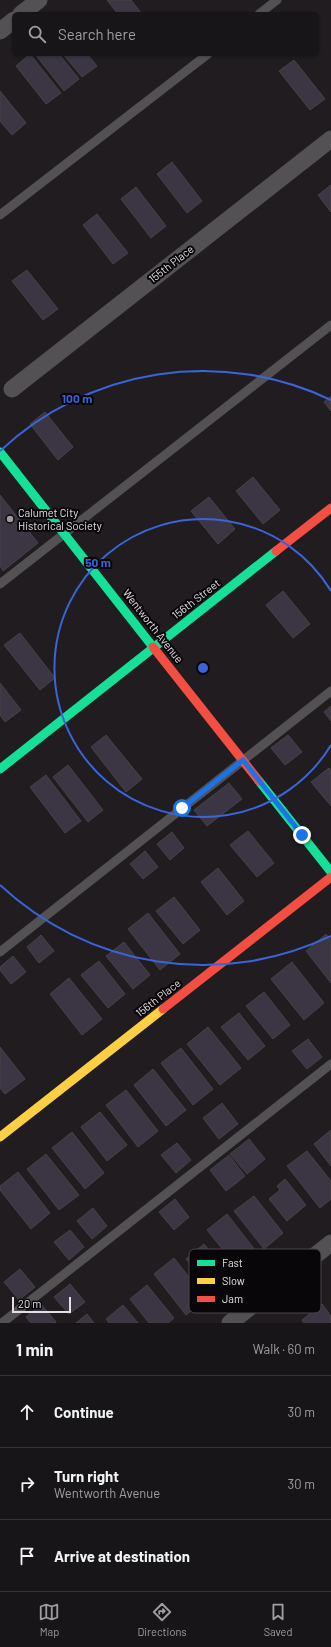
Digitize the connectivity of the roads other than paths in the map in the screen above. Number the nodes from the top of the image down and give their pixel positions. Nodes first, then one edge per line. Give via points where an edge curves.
1 (39, 0) edge
2 (278, 0) edge
3 (24, 12) edge
4 (262, 12) edge
5 (12, 22) edge
6 (0, 31) edge
7 (205, 56) edge
8 (331, 139) edge
9 (0, 214) edge
10 (331, 325) edge
11 (12, 388) dead end
12 (0, 452) edge
13 (331, 508) edge
14 (64, 533) junction
15 (0, 584) edge
16 (154, 647) junction
17 (331, 691) edge
18 (243, 760) junction
19 (0, 769) edge
20 (331, 872) edge
21 (331, 876) edge
22 (0, 952) edge
23 (331, 1064) edge
24 (0, 1138) edge
25 (331, 1243) edge
26 (321, 1251) edge
27 (243, 1313) edge
28 (2, 1323) edge
29 (230, 1323) edge

1 - 3 street
2 - 4 lane
5 - 6 street
7 - 9 lane
8 - 11 street, 155th Place
10 - 14 lane
12 - 14 street, Wentworth Avenue
13 - 16 street, 156th Street
14 - 15 lane
14 - 16 street, Wentworth Avenue
16 - 18 street, Wentworth Avenue
16 - 19 street, 156th Street
17 - 18 lane
18 - 20 street, Wentworth Avenue
18 - 22 lane
21 - 24 street, 156th Place
23 - 28 lane
25 - 26 street
27 - 29 street

